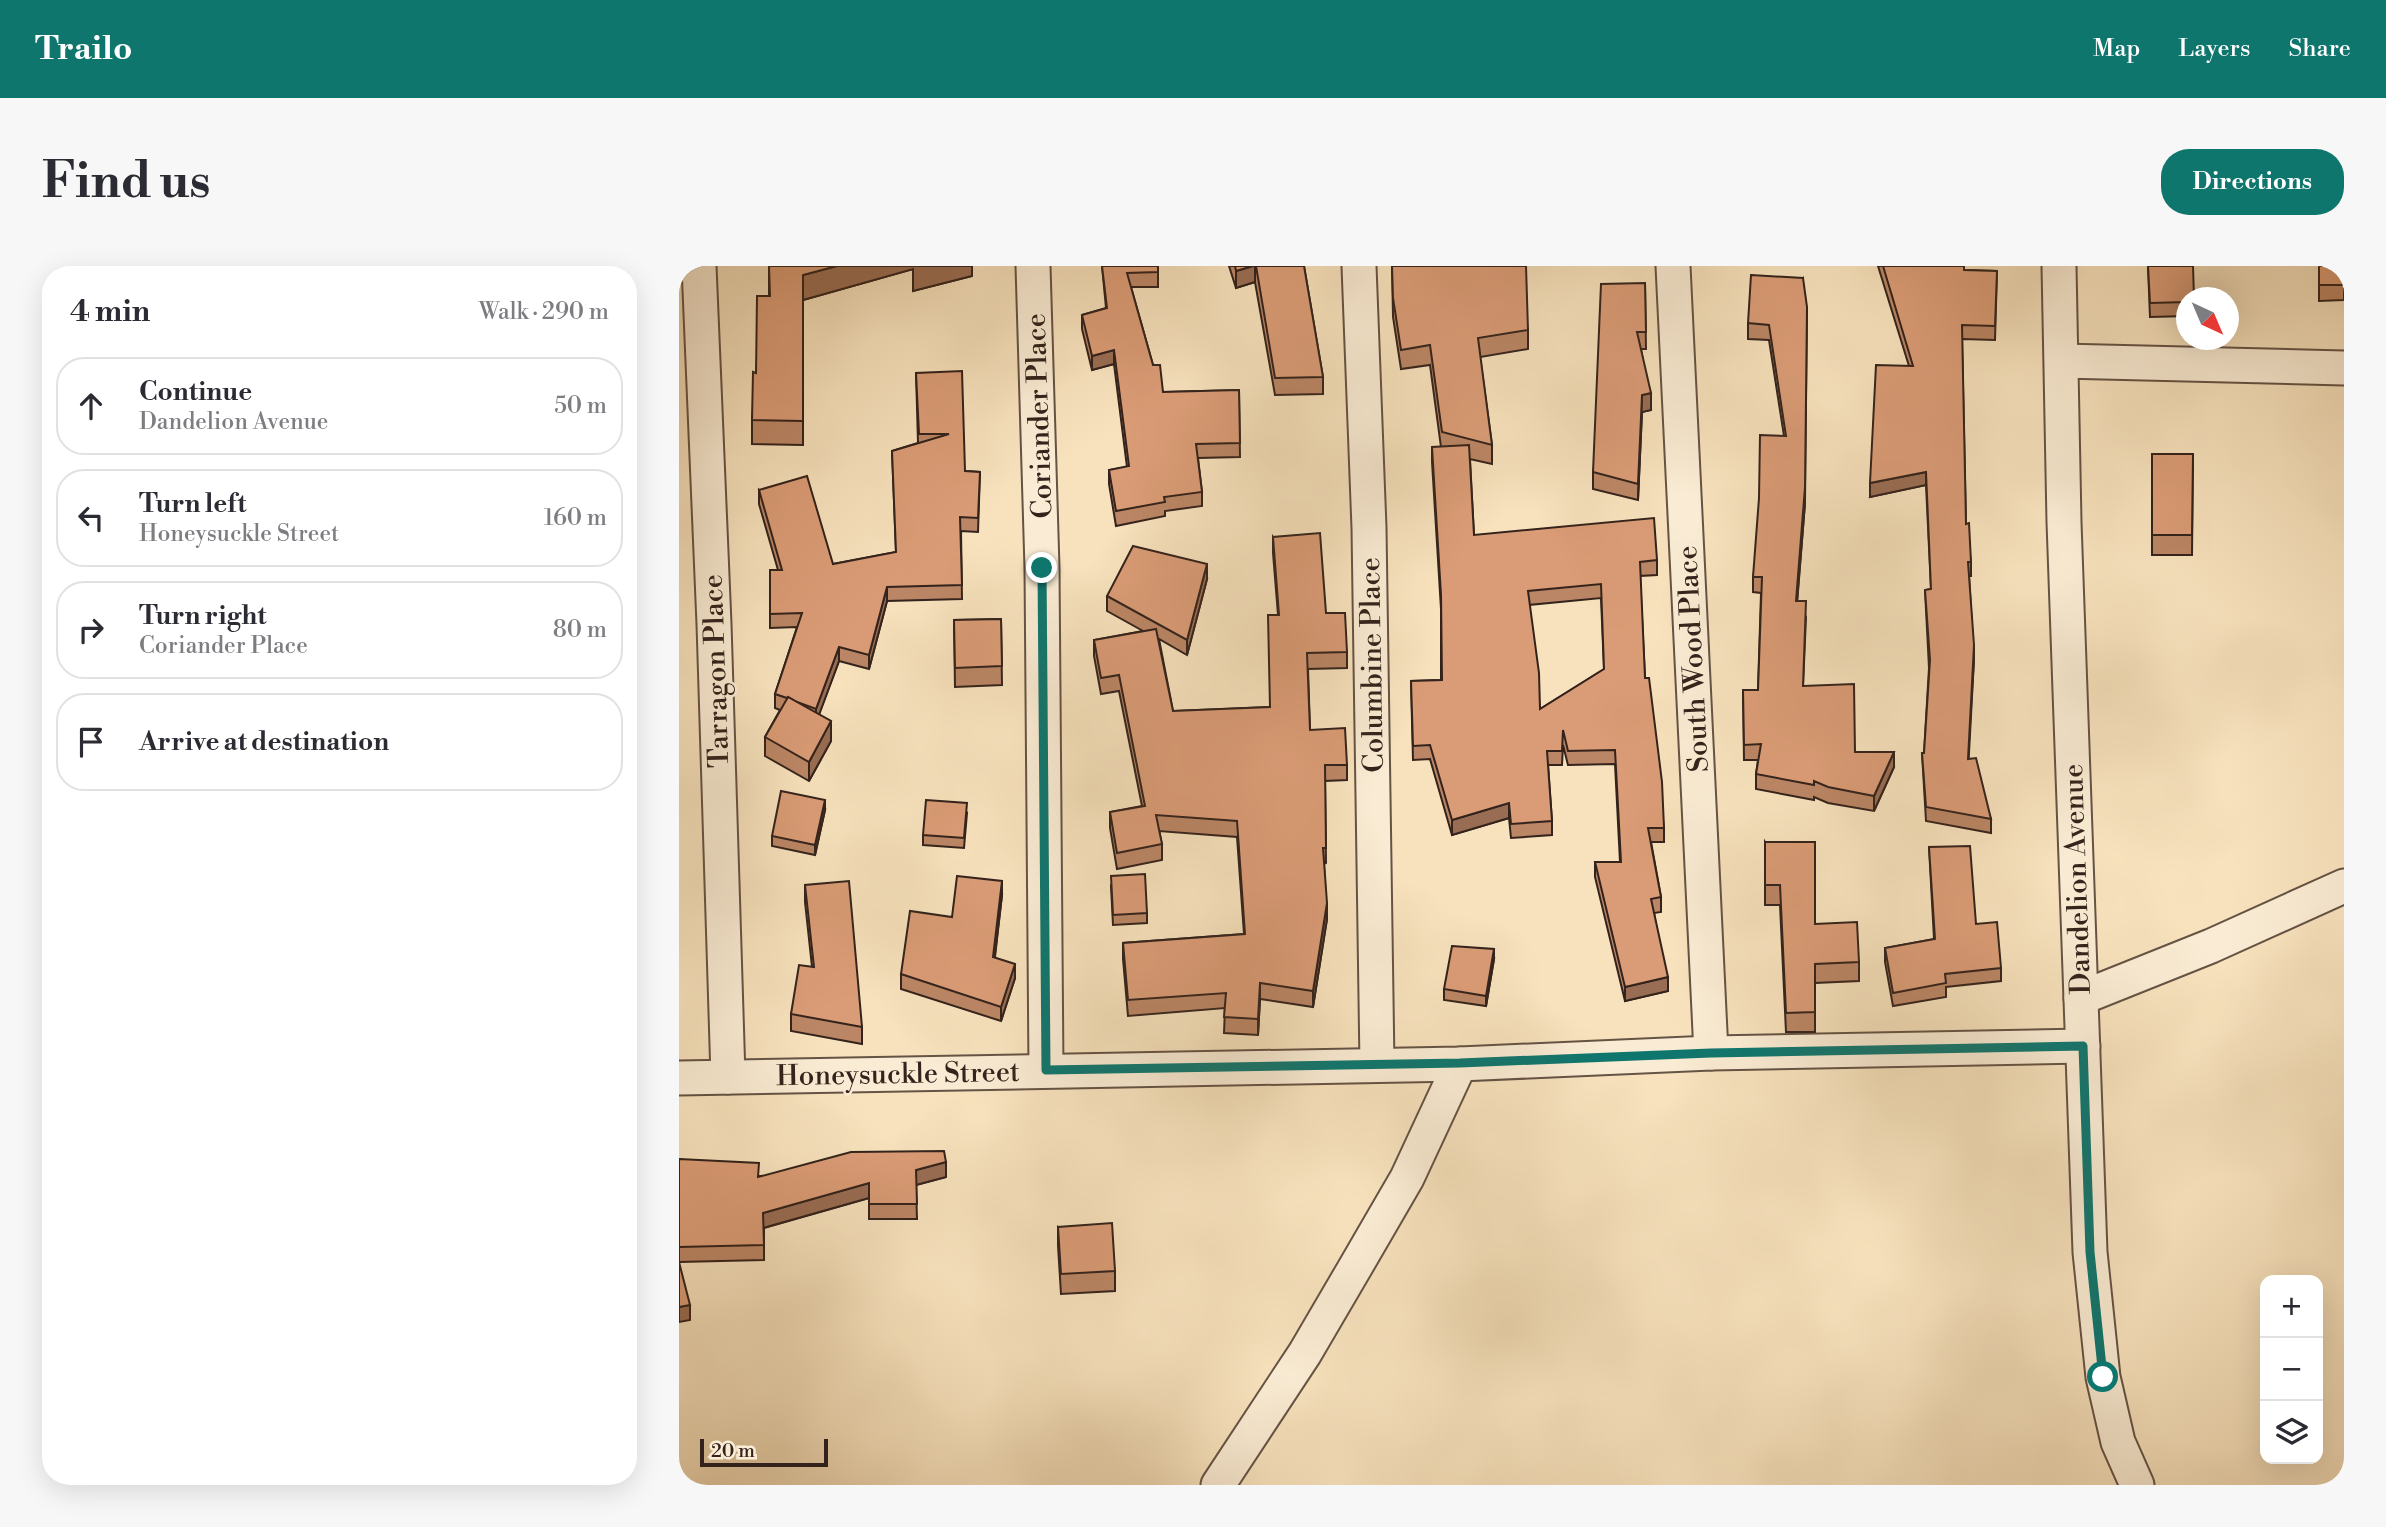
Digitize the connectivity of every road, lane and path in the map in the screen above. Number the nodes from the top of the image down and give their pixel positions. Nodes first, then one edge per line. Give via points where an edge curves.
1 (699, 266) edge
2 (1033, 266) edge
3 (1359, 266) edge
4 (1674, 266) edge
5 (2059, 266) edge
6 (2062, 361) junction
7 (2344, 368) edge
8 (2344, 886) edge
9 (2081, 998) junction
10 (2083, 1046) junction
11 (1711, 1053) junction
12 (1460, 1063) junction
13 (1377, 1065) junction
14 (1046, 1070) junction
15 (728, 1077) junction
16 (679, 1078) edge
17 (1217, 1485) edge
18 (2137, 1485) edge

1 - 15 street, Tarragon Place
2 - 14 street, Coriander Place via 1042,568
3 - 13 street, Columbine Place via 1369,528
4 - 11 street, South Wood Place
5 - 6 street, Dandelion Avenue
6 - 7 street
6 - 9 street, Dandelion Avenue
8 - 9 street
9 - 10 street, Dandelion Avenue
10 - 11 street, Honeysuckle Street
10 - 18 street, Dandelion Avenue via 2090,1252 2103,1377 2118,1442
11 - 12 street, Honeysuckle Street
12 - 13 street, Honeysuckle Street
12 - 17 street via 1387,1213 1305,1353
13 - 14 street, Honeysuckle Street
14 - 15 street, Honeysuckle Street
15 - 16 street, Honeysuckle Street

